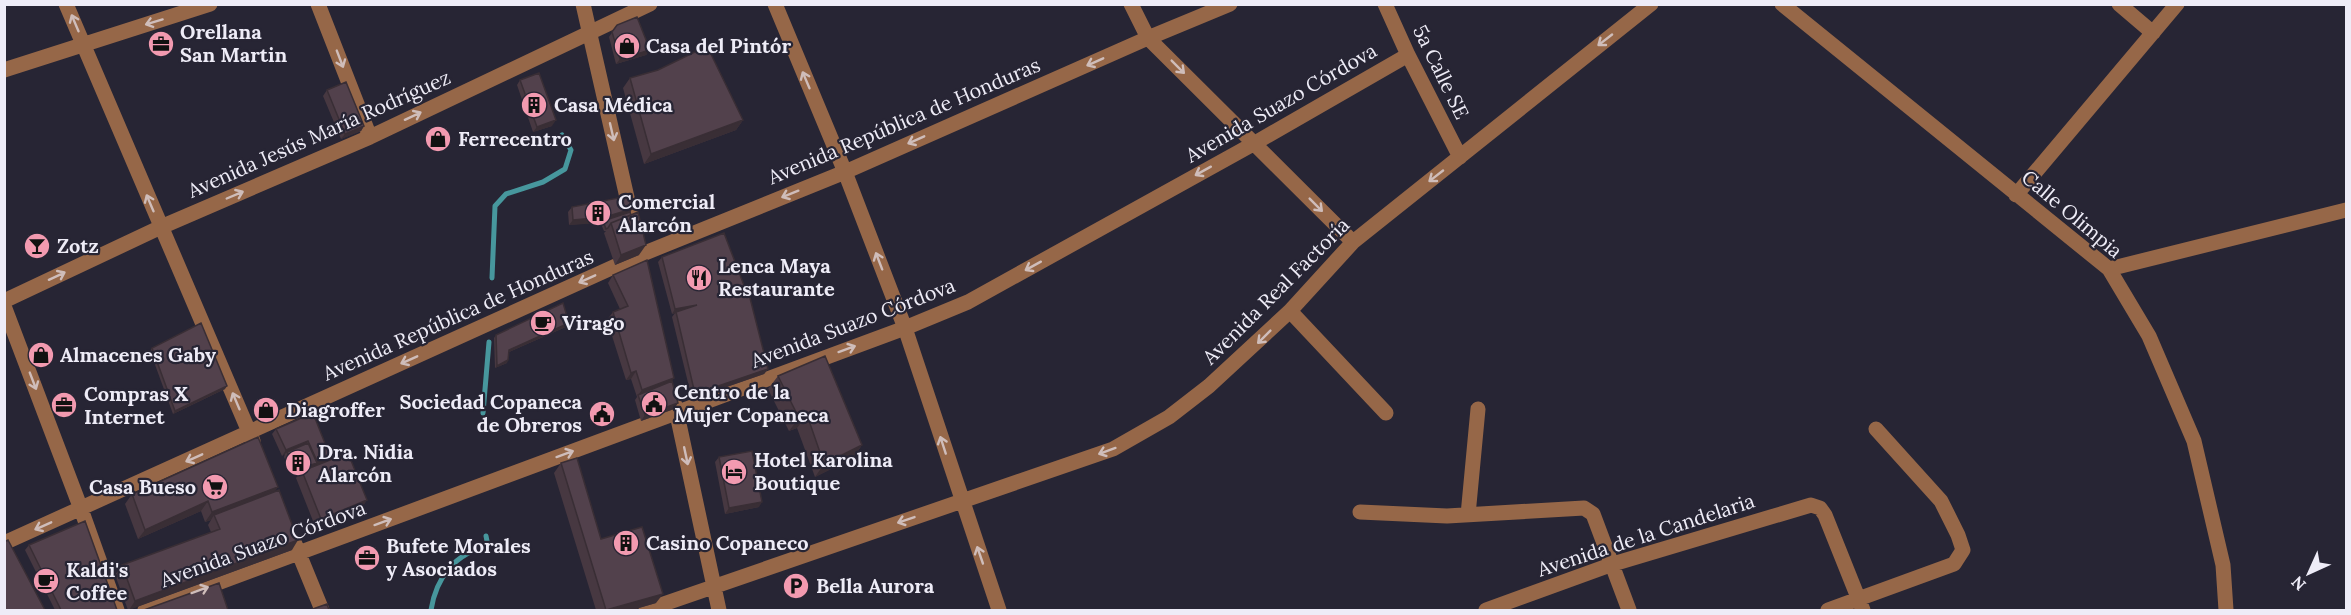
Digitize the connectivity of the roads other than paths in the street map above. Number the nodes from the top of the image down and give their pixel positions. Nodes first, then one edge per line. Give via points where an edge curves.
1 (66, 4) edge
2 (210, 4) edge
3 (318, 4) edge
4 (583, 4) edge
5 (650, 4) edge
6 (775, 4) edge
7 (1131, 4) edge
8 (1230, 4) edge
9 (1385, 4) edge
10 (1651, 4) edge
11 (1782, 4) edge
12 (2119, 4) edge
13 (2177, 4) edge
14 (2153, 33) junction
15 (590, 34) junction
16 (1148, 38) junction
17 (84, 44) junction
18 (1408, 55) junction
19 (4, 70) edge
20 (370, 137) junction
21 (1255, 143) junction
22 (1460, 157) junction
23 (844, 172) junction
24 (2016, 195) junction
25 (2346, 210) edge
26 (161, 227) junction
27 (1353, 242) junction
28 (639, 249) junction
29 (2109, 269) junction
30 (4, 301) edge
31 (4, 306) edge
32 (1290, 311) junction
33 (905, 328) junction
34 (672, 391) edge
35 (1478, 409) dead end
36 (677, 412) junction
37 (1386, 413) dead end
38 (1876, 429) dead end
39 (250, 432) junction
40 (259, 454) edge
41 (961, 500) junction
42 (81, 509) junction
43 (1360, 512) dead end
44 (1468, 514) junction
45 (290, 531) edge
46 (6, 547) edge
47 (298, 554) junction
48 (1613, 564) junction
49 (714, 587) junction
50 (1860, 605) edge
51 (117, 610) edge
52 (145, 610) edge
53 (322, 610) edge
54 (646, 610) edge
55 (719, 610) edge
56 (999, 610) edge
57 (1486, 610) edge
58 (1629, 610) edge
59 (1828, 610) edge
60 (2226, 610) edge

17 -> 1 street
2 -> 17 street
3 -> 20 street
4 - 15 street
5 - 15 street, Avenida Jesús María Rodríguez
23 -> 6 street
7 - 16 street
8 - 16 street, Avenida República de Honduras
9 - 18 street, 5a Calle SE
10 -> 22 street, Avenida Real Factoría
11 - 24 street, Calle Olimpia
12 - 14 street
13 - 14 street
14 - 24 street
20 -> 15 street, Avenida Jesús María Rodríguez
15 -> 28 street
16 -> 21 street
16 -> 23 street, Avenida República de Honduras
17 - 19 street
26 -> 17 street
18 - 21 street, Avenida Suazo Córdova
18 - 22 street, 5a Calle SE
26 -> 20 street, Avenida Jesús María Rodríguez
21 -> 27 street
21 -> 33 street, Avenida Suazo Córdova via 968,302
22 -> 27 street, Avenida Real Factoría
23 -> 28 street, Avenida República de Honduras
33 -> 23 street
24 - 29 street, Calle Olimpia
25 - 29 street
30 -> 26 street, Avenida Jesús María Rodríguez
39 -> 26 street
27 - 32 street, Avenida Real Factoría
28 -> 39 street, Avenida República de Honduras
29 - 60 street, Calle Olimpia via 2149,336 2194,441 2223,565
31 -> 42 street
32 - 37 street
32 -> 41 street, Avenida Real Factoría via 1209,386 1141,434 1113,449
36 -> 33 street, Avenida Suazo Córdova
41 -> 33 street
34 - 36 street
35 - 44 street
47 -> 36 street, Avenida Suazo Córdova
36 -> 49 street
38 - 50 street via 1941,501 1963,550 1954,564
39 - 40 street
39 -> 42 street, Avenida República de Honduras
41 -> 49 street, Avenida Real Factoría
56 -> 41 street
42 -> 46 street, Avenida República de Honduras
42 - 51 street
43 - 44 street
44 - 48 street via 1584,508 1593,514
45 - 47 street
52 -> 47 street, Avenida Suazo Córdova
47 - 53 street
48 - 50 street, Avenida de la Candelaria via 1811,505 1825,515
48 - 57 street, Avenida de la Candelaria
48 - 58 street
49 - 54 street, Avenida Real Factoría
49 - 55 street
50 - 59 street

